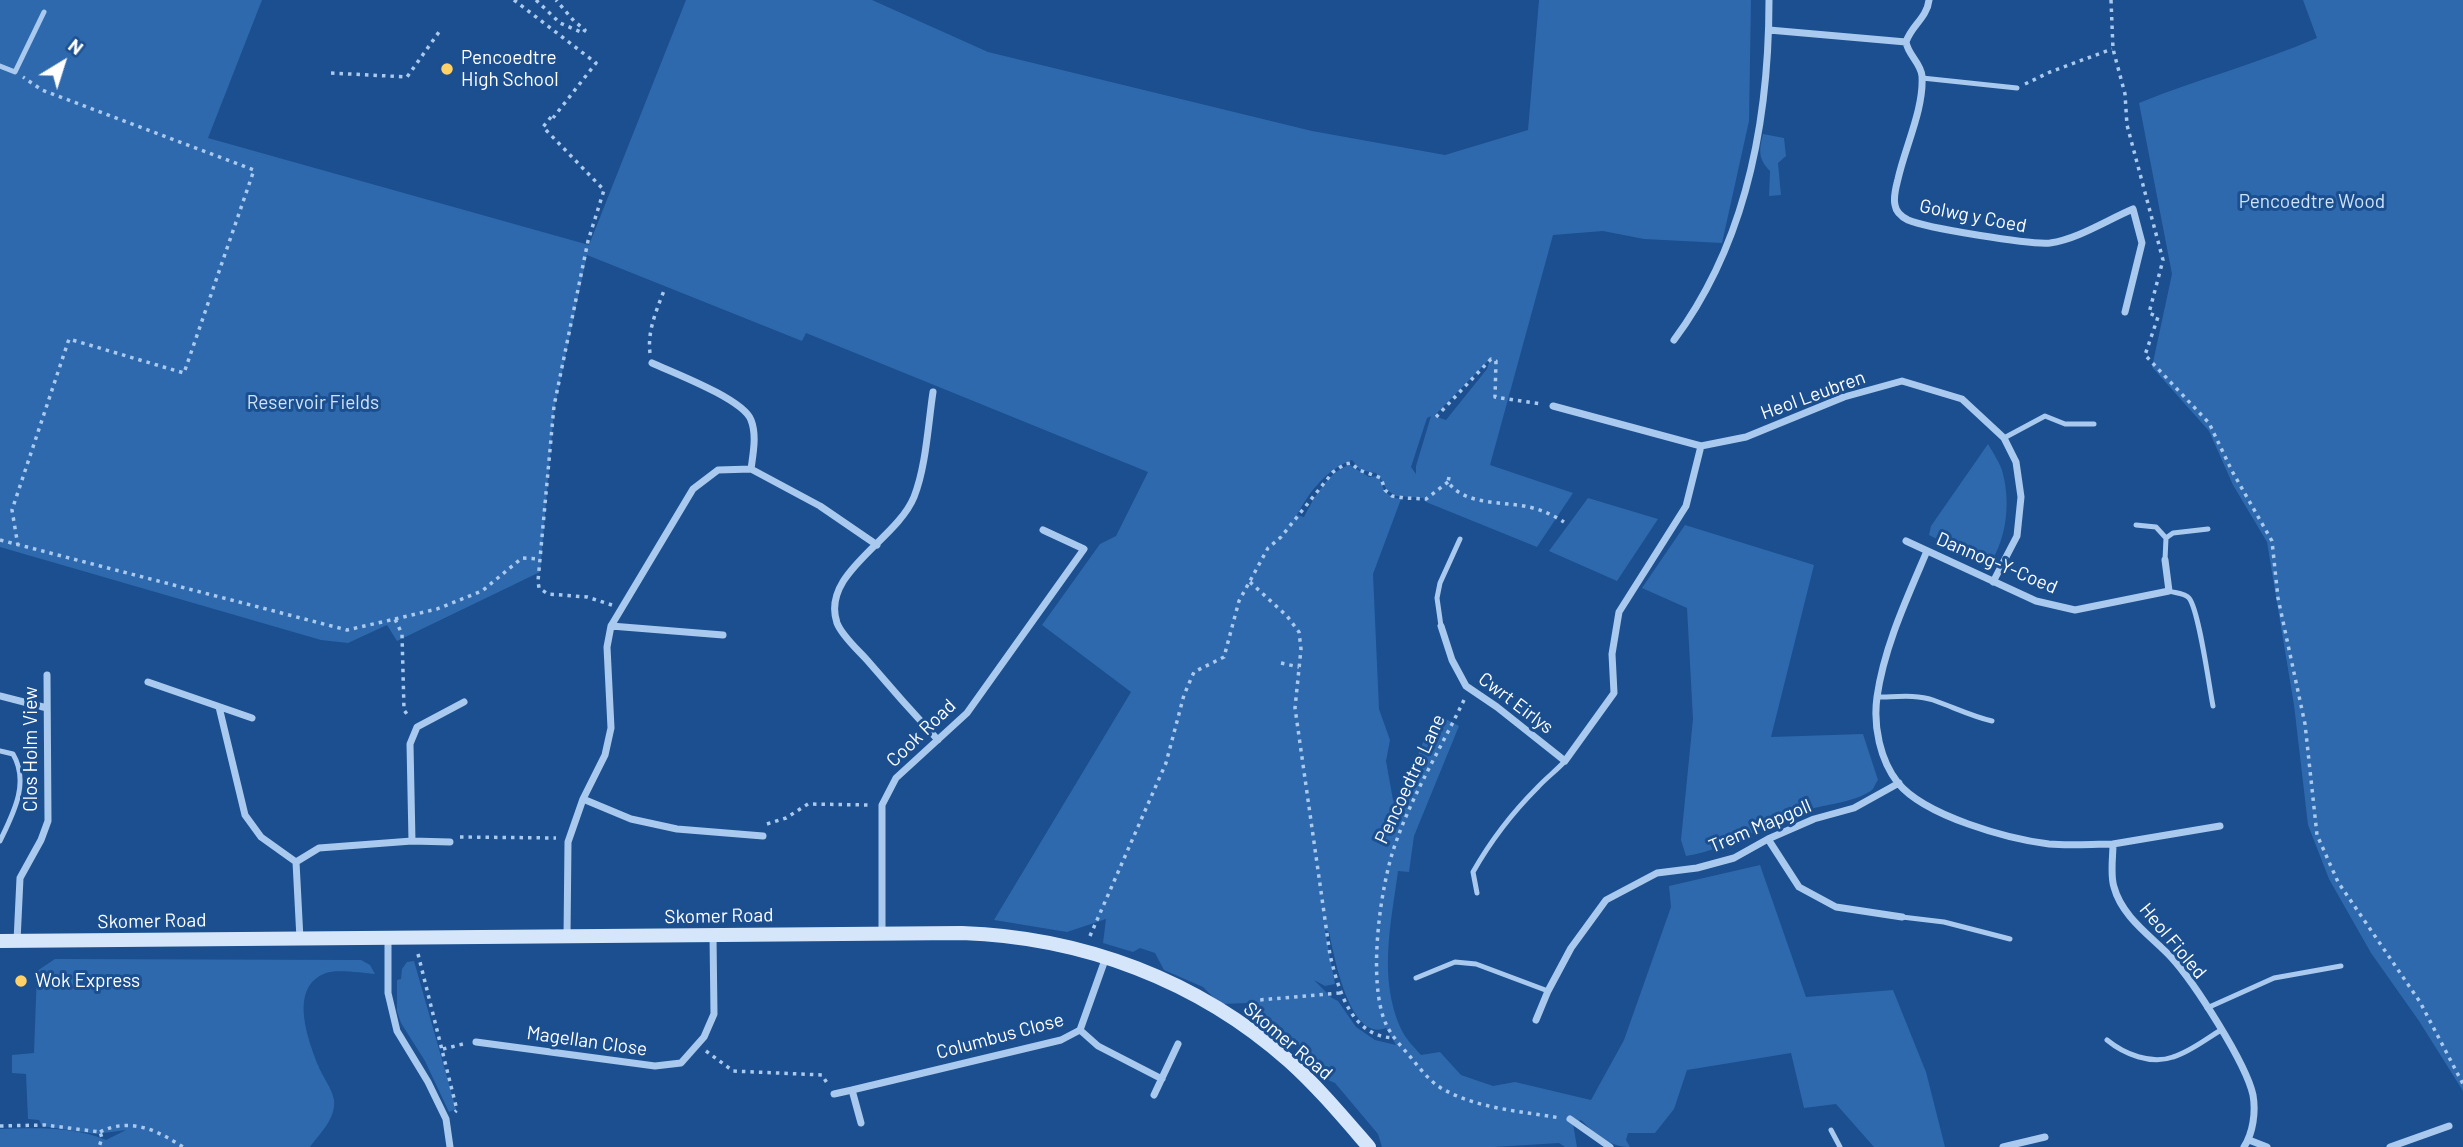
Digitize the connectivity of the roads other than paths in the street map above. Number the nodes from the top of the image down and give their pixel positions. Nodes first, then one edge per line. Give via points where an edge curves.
1 (1769, 0) edge
2 (1929, 0) edge
3 (44, 12) dead end
4 (1769, 30) junction
5 (1906, 42) junction
6 (0, 66) edge
7 (1922, 78) junction
8 (2017, 88) road end
9 (2125, 312) dead end
10 (1674, 340) dead end
11 (652, 363) road end
12 (933, 393) dead end
13 (1553, 406) road end
14 (2094, 424) dead end
15 (2004, 438) junction
16 (1701, 446) junction
17 (751, 469) junction
18 (2136, 525) dead end
19 (1043, 530) dead end
20 (2208, 530) dead end
21 (2166, 538) junction
22 (1460, 539) dead end
23 (1906, 541) dead end
24 (877, 545) junction
25 (1927, 551) junction
26 (2165, 560) joint
27 (1993, 582) junction
28 (2169, 591) junction
29 (611, 626) junction
30 (1441, 626) joint
31 (723, 635) dead end
32 (47, 674) dead end
33 (148, 682) dead end
34 (0, 696) edge
35 (1877, 697) junction
36 (464, 702) dead end
37 (2213, 706) dead end
38 (219, 707) junction
39 (47, 708) junction
40 (252, 718) dead end
41 (1992, 721) dead end
42 (938, 740) junction
43 (0, 751) edge
44 (1565, 761) junction
45 (1899, 783) junction
46 (583, 799) junction
47 (0, 818) edge
48 (10, 821) junction
49 (2220, 826) dead end
50 (763, 836) road end
51 (1768, 839) junction
52 (0, 841) edge
53 (412, 841) junction
54 (450, 842) road end
55 (2113, 844) junction
56 (296, 862) junction
57 (1477, 893) dead end
58 (1902, 917) joint
59 (882, 934) junction
60 (713, 935) junction
61 (567, 937) junction
62 (388, 938) junction
63 (300, 939) junction
64 (2010, 939) dead end
65 (0, 942) edge
66 (17, 942) junction
67 (1106, 957) junction
68 (2341, 966) dead end
69 (1416, 978) dead end
70 (1548, 990) junction
71 (2207, 1008) junction
72 (1536, 1020) dead end
73 (1080, 1030) junction
74 (2221, 1030) junction
75 (2107, 1040) dead end
76 (475, 1042) road end
77 (1178, 1044) dead end
78 (1162, 1079) junction
79 (852, 1090) junction
80 (834, 1094) road end
81 (1154, 1096) dead end
82 (1570, 1119) road end
83 (861, 1123) dead end
84 (2449, 1126) dead end
85 (1832, 1130) dead end
86 (2046, 1137) dead end
87 (2246, 1144) edge
88 (450, 1147) edge
89 (1368, 1147) edge
90 (1610, 1147) edge
91 (1840, 1147) edge
92 (2003, 1147) edge
93 (2267, 1147) edge
94 (2390, 1147) edge

1 - 4 street
2 - 5 street via 1926,13
3 - 6 lane via 15,72
4 - 5 street
4 - 10 street via 1763,108 1736,228 1707,292
5 - 7 street
7 - 8 lane
7 - 9 street, Golwg y Coed via 1894,199 1901,216 1920,224 2037,244 2062,240 2133,209 2142,243
11 - 17 street via 736,402 751,418
12 - 24 street via 914,498 897,526
13 - 16 street, Heol Leubren
14 - 15 lane via 2065,424 2045,415
15 - 16 street, Heol Leubren via 1962,400 1902,382 1844,397 1746,437
15 - 27 street, Heol Leubren via 2016,462 2021,497 2017,536
16 - 44 street via 1686,506 1619,612 1612,654 1614,693
17 - 24 street via 820,506
17 - 29 street via 718,470 693,489
18 - 21 lane via 2156,527
19 - 42 street, Cook Road via 1084,549 967,713
20 - 21 lane
21 - 26 lane
22 - 30 lane via 1438,591
23 - 25 street, Dannog-Y-Coed
24 - 42 street via 845,575 835,598 837,624
25 - 27 street, Dannog-Y-Coed
25 - 35 street via 1900,613
26 - 28 street
27 - 28 street, Dannog-Y-Coed via 2036,601 2075,610
28 - 37 lane via 2191,599
29 - 31 street
29 - 46 street via 607,647 611,728 605,755
30 - 44 street, Cwrt Eirlys via 1466,686
32 - 39 street, Clos Holm View
33 - 38 street
34 - 39 street
35 - 41 lane via 1931,699
35 - 45 street via 1877,729 1884,758
36 - 53 street via 417,727 410,744
38 - 40 street
38 - 56 street via 246,815 261,837
39 - 66 street, Clos Holm View via 48,821 20,878
42 - 59 street, Cook Road via 895,778 882,805
43 - 48 lane via 13,754 19,764 20,793
44 - 57 lane via 1489,844 1472,872
45 - 51 street, Trem Mapgoll via 1854,808 1814,818
45 - 55 street via 1941,812 2006,836 2050,844
46 - 50 street via 631,819 677,829
46 - 61 street via 568,842
47 - 48 lane
48 - 52 lane
49 - 55 street
51 - 58 street via 1799,887 1836,907
51 - 70 street, Trem Mapgoll via 1734,858 1657,873 1605,900
53 - 54 street
53 - 56 street via 319,848
55 - 71 street, Heol Fioled via 2114,887 2126,911 2172,958
56 - 63 street
58 - 64 lane
59 - 60 street, Skomer Road
59 - 67 street, Skomer Road via 1016,936
60 - 61 street, Skomer Road
60 - 76 street, Magellan Close via 714,1014 698,1046 681,1063 655,1066
61 - 62 street, Skomer Road
62 - 63 street, Skomer Road
62 - 88 street via 388,993 397,1031 446,1119
63 - 66 street, Skomer Road
65 - 66 street, Skomer Road
67 - 73 street, Columbus Close
67 - 89 street, Skomer Road via 1168,982 1232,1017 1289,1061
68 - 71 lane via 2274,978
69 - 70 lane via 1455,962 1476,964
70 - 72 street, Trem Mapgoll
71 - 74 street, Heol Fioled
73 - 78 street via 1098,1046
73 - 79 street, Columbus Close via 1060,1040
74 - 75 lane via 2172,1058 2128,1054
74 - 87 street, Heol Fioled via 2253,1095
77 - 78 street
78 - 81 street
79 - 80 street, Columbus Close
79 - 83 street
82 - 90 street
84 - 94 street
85 - 91 lane
86 - 92 street
87 - 93 street

